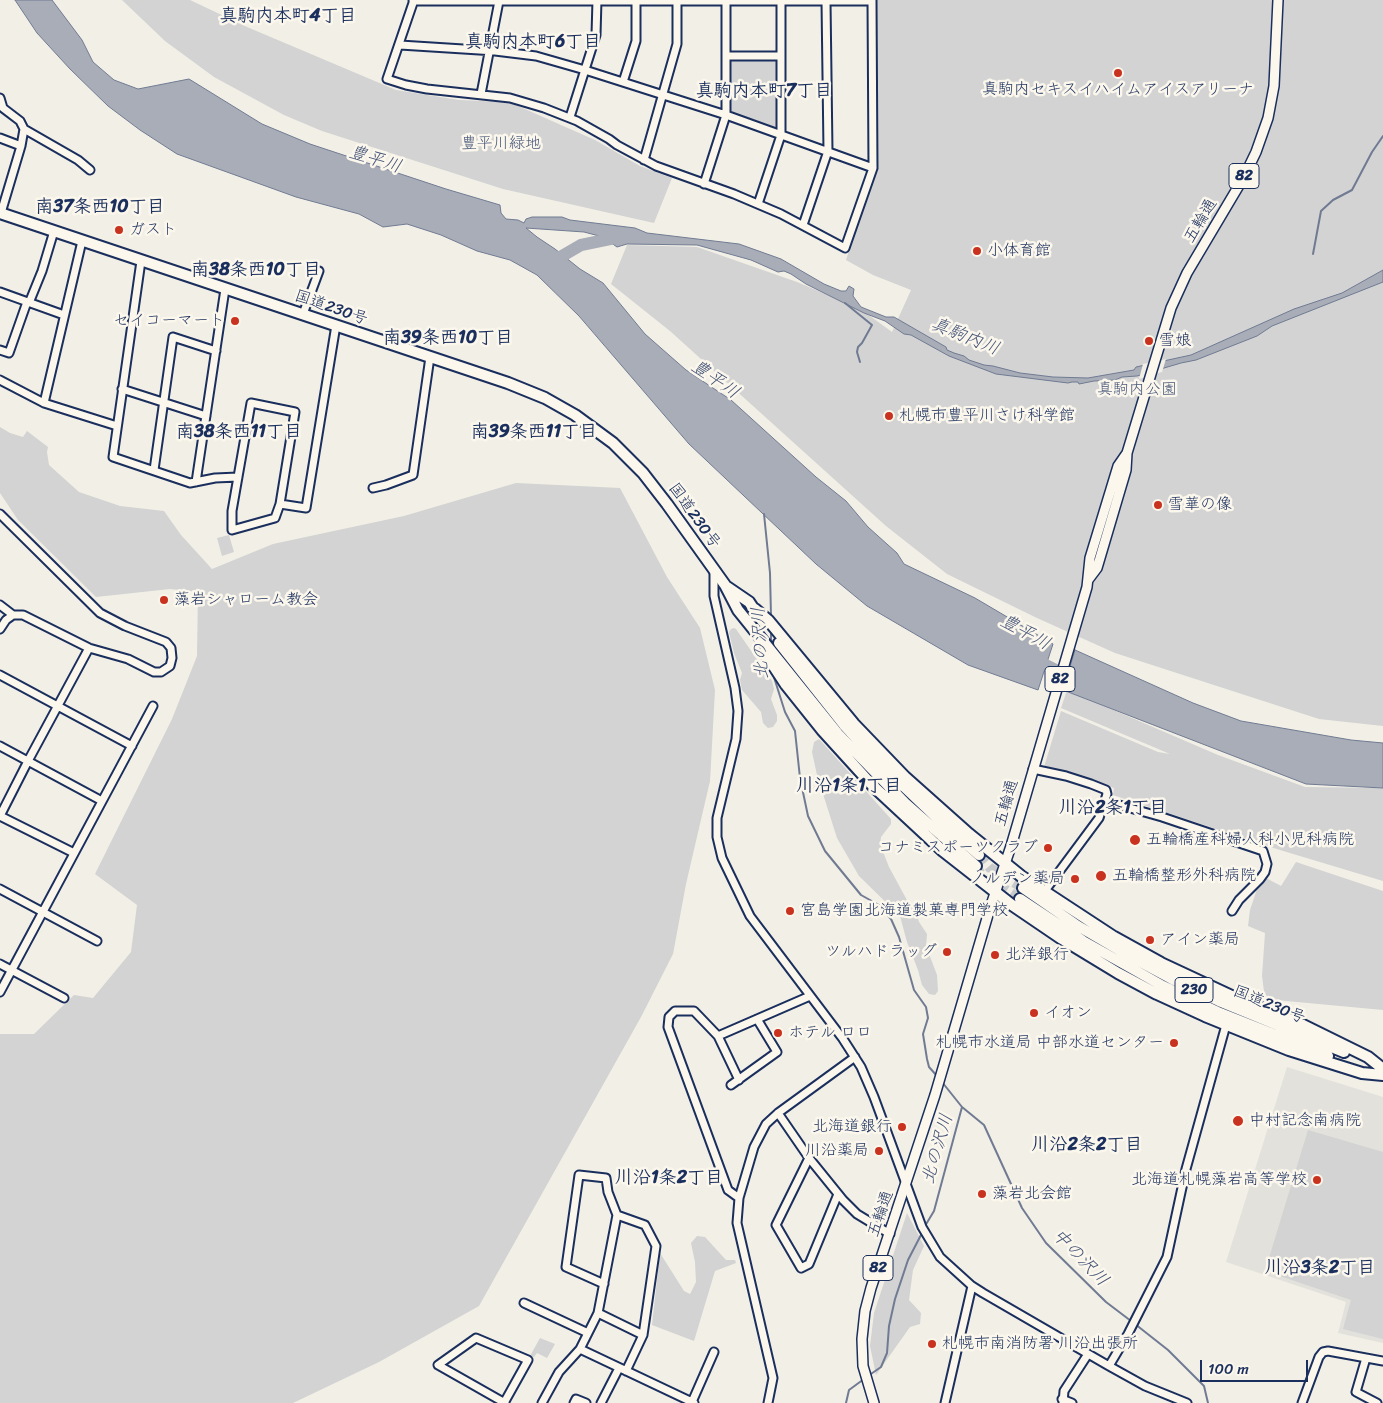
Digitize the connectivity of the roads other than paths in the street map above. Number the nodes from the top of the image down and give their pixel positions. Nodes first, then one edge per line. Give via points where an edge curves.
1 (414, 0) edge
2 (781, 0) edge
3 (826, 0) edge
4 (872, 0) edge
5 (1278, 0) edge
6 (499, 1) edge
7 (597, 1) edge
8 (636, 1) junction
9 (677, 1) edge
10 (726, 1) edge
11 (400, 45) junction
12 (489, 51) junction
13 (726, 56) junction
14 (781, 56) junction
15 (585, 70) junction
16 (623, 82) junction
17 (481, 94) junction
18 (662, 96) junction
19 (0, 98) edge
20 (726, 115) junction
21 (570, 117) junction
22 (24, 129) junction
23 (781, 135) junction
24 (0, 138) edge
25 (21, 146) junction
26 (828, 152) junction
27 (644, 160) junction
28 (872, 168) junction
29 (90, 170) dead end
30 (704, 184) junction
31 (758, 204) junction
32 (0, 213) edge
33 (803, 225) junction
34 (54, 231) junction
35 (82, 241) junction
36 (141, 261) junction
37 (318, 271) dead end
38 (225, 289) junction
39 (0, 292) edge
40 (28, 302) junction
41 (303, 314) junction
42 (64, 315) junction
43 (336, 325) junction
44 (0, 350) edge
45 (216, 351) junction
46 (430, 357) junction
47 (0, 380) edge
48 (122, 389) junction
49 (163, 403) junction
50 (44, 404) junction
51 (206, 416) junction
52 (117, 426) junction
53 (154, 470) junction
54 (238, 477) junction
55 (196, 482) junction
56 (373, 488) dead end
57 (280, 504) junction
58 (0, 514) edge
59 (714, 569) junction
60 (725, 585) junction
61 (0, 605) edge
62 (758, 614) junction
63 (13, 615) junction
64 (0, 629) edge
65 (761, 642) junction
66 (89, 648) junction
67 (0, 675) edge
68 (58, 706) junction
69 (153, 706) dead end
70 (0, 746) edge
71 (132, 746) junction
72 (28, 760) junction
73 (1033, 768) junction
74 (1105, 800) junction
75 (102, 801) junction
76 (0, 816) edge
77 (74, 853) junction
78 (979, 855) tunnel mouth
79 (1004, 862) junction
80 (976, 866) tunnel mouth
81 (0, 888) edge
82 (1023, 888) tunnel mouth
83 (995, 892) junction
84 (1044, 892) junction
85 (1020, 899) tunnel mouth
86 (1232, 911) dead end
87 (43, 912) junction
88 (96, 941) dead end
89 (0, 964) edge
90 (12, 970) junction
91 (0, 992) edge
92 (810, 996) junction
93 (64, 998) dead end
94 (757, 1019) junction
95 (1226, 1025) junction
96 (718, 1036) junction
97 (855, 1058) junction
98 (1381, 1071) edge
99 (739, 1080) junction
100 (731, 1086) dead end
101 (778, 1113) junction
102 (809, 1158) junction
103 (906, 1186) junction
104 (838, 1194) junction
105 (739, 1198) junction
106 (617, 1215) junction
107 (890, 1234) junction
108 (604, 1284) junction
109 (972, 1286) junction
110 (524, 1303) dead end
111 (598, 1313) junction
112 (588, 1333) junction
113 (643, 1335) junction
114 (580, 1349) junction
115 (714, 1352) dead end
116 (1088, 1354) junction
117 (1366, 1358) junction
118 (1383, 1361) edge
119 (1109, 1366) junction
120 (622, 1369) junction
121 (873, 1400) edge
122 (1063, 1401) edge
123 (693, 1402) edge
124 (1183, 1402) edge
125 (505, 1403) edge
126 (542, 1403) edge
127 (574, 1403) edge
128 (586, 1403) edge
129 (601, 1403) edge
130 (768, 1403) edge
131 (945, 1403) edge
132 (1072, 1403) edge
133 (1302, 1403) edge
134 (1377, 1403) edge

1 - 6 street
1 - 11 street
2 - 3 street
2 - 10 street
2 - 14 street
3 - 4 street
3 - 26 street
4 - 28 street
5 - 73 main road, 五輪通 / 82 via 1274,86 1268,118 1256,152 1186,273 1171,308 1127,454 1126,470 1100,559 1088,580
6 - 7 street
6 - 12 street
7 - 8 street
7 - 15 street via 597,31
8 - 9 street
8 - 16 street via 636,41
9 - 10 street
9 - 18 street via 677,44
10 - 13 street
11 - 12 street
11 - 17 street via 387,79 427,89
12 - 15 street via 536,56
12 - 17 street
13 - 14 street
13 - 20 street
14 - 23 street
15 - 16 street
15 - 21 street
16 - 18 street
17 - 21 street via 519,101
18 - 20 street
18 - 27 street
19 - 22 street via 3,108 20,121
20 - 23 street
20 - 30 street
21 - 27 street
22 - 25 street
22 - 29 street
23 - 26 street
23 - 31 street
24 - 25 street
25 - 32 street
26 - 28 street
26 - 33 street
27 - 30 street
28 - 33 street via 845,248
30 - 31 street
31 - 33 street
32 - 34 highway, 国道230号
34 - 35 highway, 国道230号
34 - 40 street
35 - 36 highway, 国道230号
35 - 42 street
36 - 38 highway, 国道230号
36 - 48 street
37 - 41 street
38 - 41 highway, 国道230号
38 - 45 street
39 - 40 street
40 - 42 street
40 - 44 street via 9,353
41 - 43 highway, 国道230号
42 - 50 street
43 - 46 highway, 国道230号
43 - 57 street via 306,508
45 - 49 street via 173,337
45 - 51 street
46 - 56 street via 413,475
46 - 59 highway, 国道230号 via 545,398 601,433 643,473
47 - 50 street
48 - 49 street
48 - 52 street
49 - 51 street
49 - 53 street
50 - 52 street
51 - 55 street
52 - 53 street via 113,457
53 - 55 street
54 - 55 street
54 - 57 street via 232,530 275,518
54 - 57 street via 251,403 295,412
58 - 66 street via 100,612 166,642 171,648 172,658 170,666 154,672 128,659
59 - 60 highway, 国道230号
59 - 92 street via 714,596 738,711 736,738 717,818 719,848 724,866 750,916
60 - 62 highway, 国道230号 via 749,602
60 - 65 highway, 国道230号
61 - 63 street
62 - 78 highway, 国道230号 via 850,732 898,783
62 - 79 highway via 768,620 854,724 905,777
63 - 64 street
63 - 66 street via 24,615
65 - 80 highway, 国道230号 via 886,785
65 - 83 highway via 786,685 842,753 892,805
66 - 68 street
67 - 68 street
68 - 71 street
68 - 72 street
69 - 71 street
70 - 72 street
71 - 75 street
72 - 75 street
72 - 76 street
73 - 74 street via 1106,790
73 - 79 main road, 五輪通 / 82
74 - 84 street via 1099,818
74 - 86 street via 1263,851 1267,864 1265,872
75 - 77 street
76 - 77 street
77 - 87 street
79 - 83 main road, 五輪通 / 82
79 - 84 highway
81 - 87 street
82 - 98 highway, 国道230号 / 230 via 1078,926 1174,980 1351,1055
83 - 95 highway via 1118,973
83 - 103 main road, 五輪通 / 82
84 - 98 highway via 1114,938 1160,963 1303,1025 1368,1057
85 - 98 highway, 国道230号 / 230 via 1083,941 1184,996 1347,1063
87 - 88 street
87 - 90 street
89 - 90 street
90 - 91 street
90 - 93 street
92 - 94 street
92 - 97 street
94 - 96 street
94 - 99 street via 777,1052
95 - 98 highway via 1289,1050 1362,1073
95 - 119 street via 1186,1169 1167,1257
96 - 99 street
96 - 105 street via 694,1011 675,1011 669,1017 668,1027 728,1190
97 - 101 street
97 - 103 street via 870,1084
99 - 100 street
101 - 102 street
101 - 105 street via 759,1135
102 - 104 street
102 - 104 street via 776,1224 801,1268 809,1264
103 - 107 main road, 五輪通 / 82
103 - 109 street via 940,1257
104 - 107 street via 857,1214
105 - 130 street via 737,1223 773,1378
106 - 108 street
106 - 108 street via 606,1178 578,1175 566,1267
106 - 113 street via 645,1225 656,1246
107 - 121 main road, 五輪通 / 82 via 871,1288 862,1339 865,1375
108 - 111 street
109 - 116 street
109 - 131 street
110 - 112 street
111 - 112 street
111 - 113 street
112 - 114 street
113 - 120 street
114 - 120 street
114 - 126 street via 559,1372
115 - 123 street
116 - 119 street
116 - 122 street via 1064,1391
117 - 118 street
117 - 133 street via 1323,1352
117 - 134 street via 1356,1392
119 - 124 street
120 - 123 street
120 - 129 street
122 - 132 street
125 - 125 street via 488,1392 438,1365 476,1338 528,1360
127 - 128 street via 576,1398

